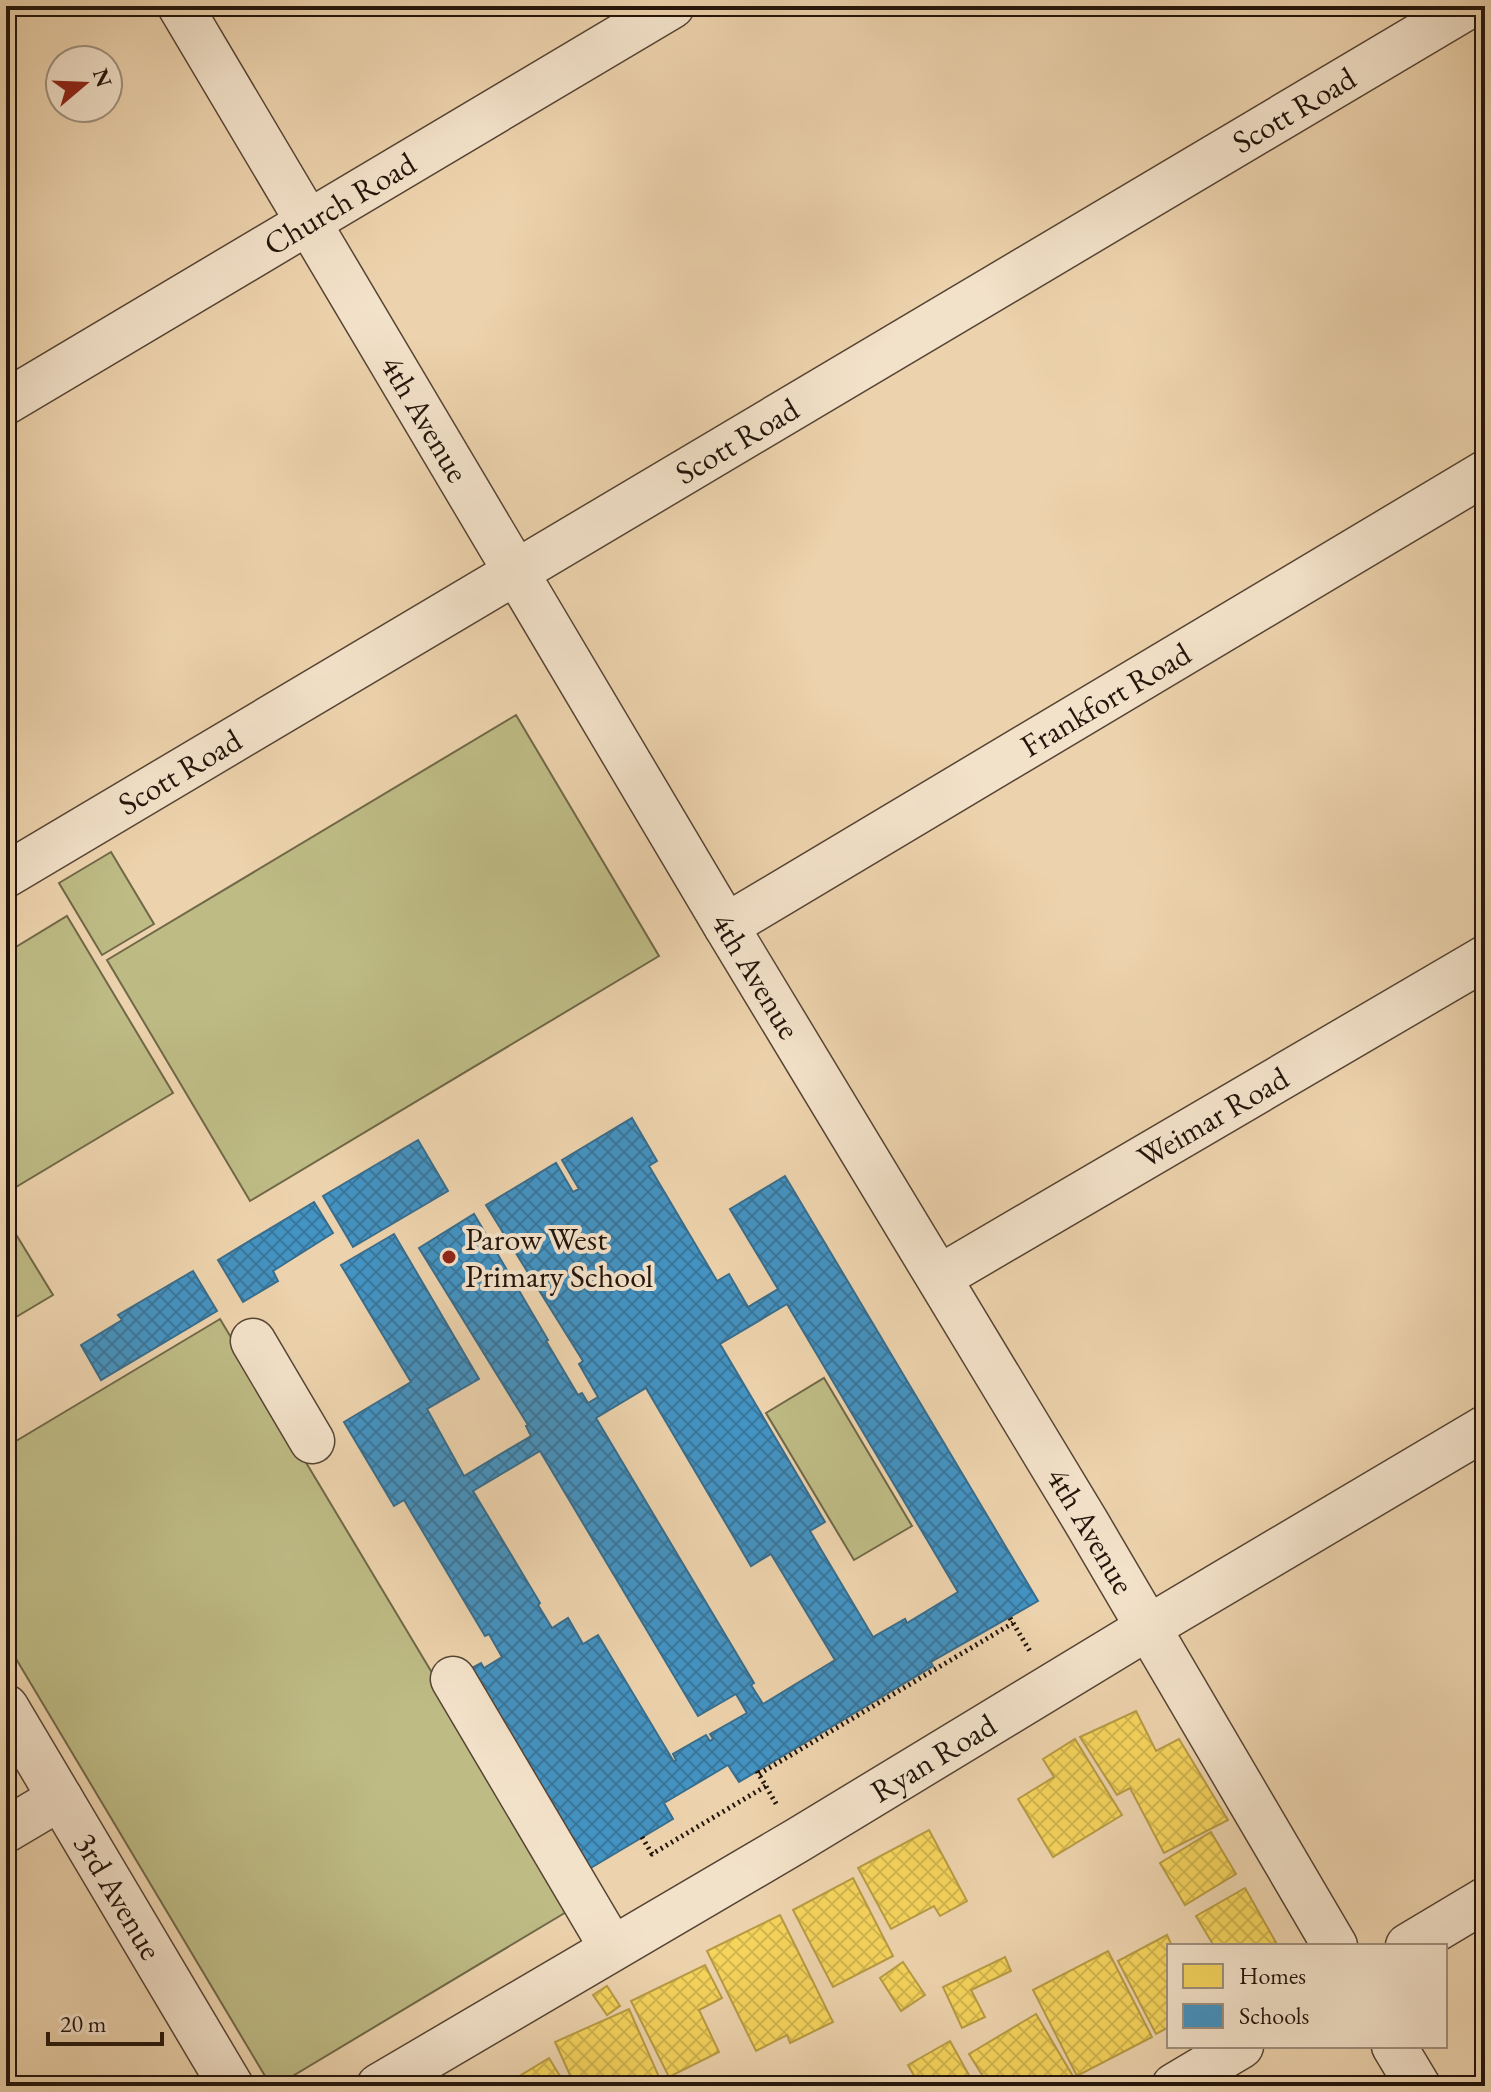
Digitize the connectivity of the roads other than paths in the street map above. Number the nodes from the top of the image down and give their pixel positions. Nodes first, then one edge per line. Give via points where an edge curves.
1 (180, 6) edge
2 (672, 6) edge
3 (1469, 6) edge
4 (308, 222) junction
5 (6, 402) edge
6 (1485, 473) edge
7 (516, 573) junction
8 (6, 875) edge
9 (726, 926) junction
10 (1485, 958) edge
11 (940, 1277) junction
12 (253, 1341) dead end
13 (1485, 1428) edge
14 (312, 1441) dead end
15 (1149, 1627) junction
16 (453, 1679) dead end
17 (6, 1707) edge
18 (60, 1798) junction
19 (6, 1830) edge
20 (1485, 1900) edge
21 (1334, 1944) edge
22 (1411, 1944) edge
23 (612, 1948) junction
24 (1238, 2048) edge
25 (1395, 2048) edge
26 (231, 2086) edge
27 (379, 2086) edge
28 (1174, 2086) edge
29 (1418, 2086) edge

1 - 4 street, 4th Avenue
2 - 4 street, Church Road
3 - 7 street, Scott Road
4 - 5 street, Church Road
4 - 7 street, 4th Avenue
6 - 9 street, Frankfort Road
7 - 8 street, Scott Road
7 - 9 street, 4th Avenue
9 - 11 street, 4th Avenue
10 - 11 street, Weimar Road
11 - 15 street, 4th Avenue
12 - 14 street
13 - 15 street, Ryan Road
15 - 21 street, 4th Avenue
15 - 23 street, Ryan Road
16 - 23 street
17 - 18 street, 3rd Avenue
18 - 19 street
18 - 26 street, 3rd Avenue
20 - 22 street
23 - 27 street, Ryan Road
24 - 28 street
25 - 29 street

